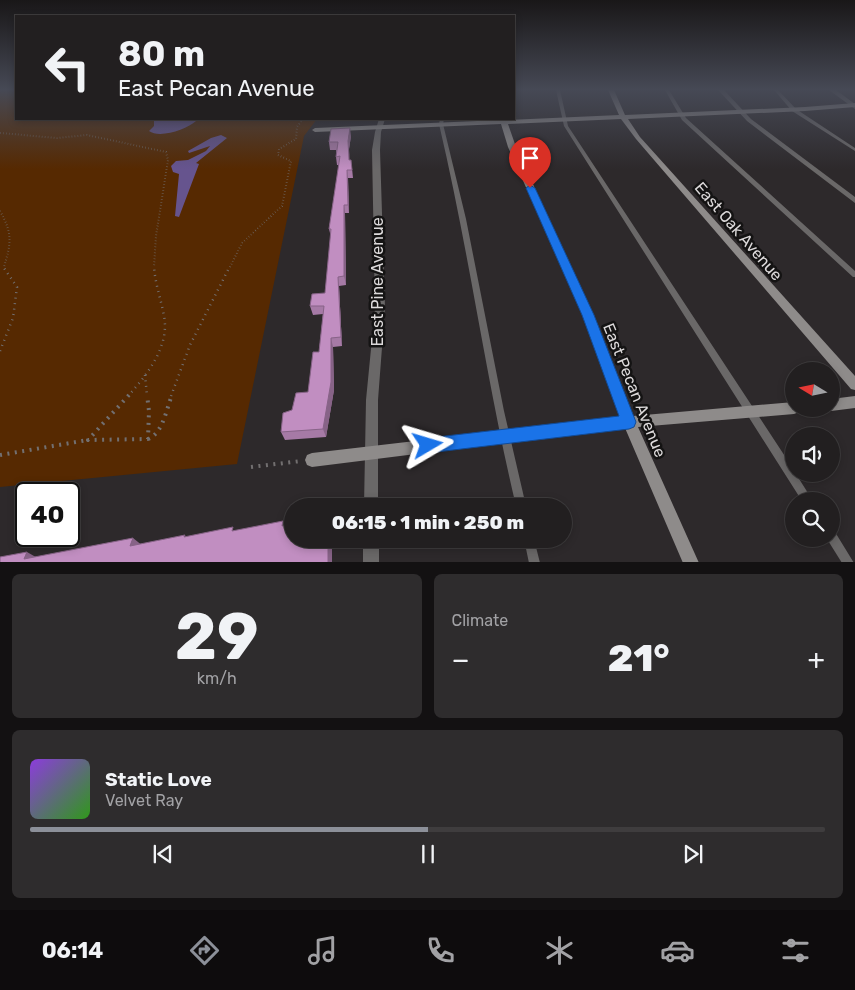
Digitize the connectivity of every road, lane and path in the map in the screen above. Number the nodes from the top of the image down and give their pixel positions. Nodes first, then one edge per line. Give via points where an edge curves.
1 (637, 116) edge
2 (683, 116) edge
3 (745, 116) edge
4 (803, 116) edge
5 (622, 117) junction
6 (563, 119) junction
7 (302, 120) edge
8 (503, 120) edge
9 (515, 120) edge
10 (441, 122) edge
11 (381, 123) edge
12 (315, 130) dead end
13 (0, 133) edge
14 (855, 150) edge
15 (855, 201) edge
16 (0, 211) edge
17 (855, 275) edge
18 (0, 351) edge
19 (145, 375) junction
20 (855, 385) edge
21 (855, 402) edge
22 (840, 404) edge
23 (785, 409) edge
24 (749, 412) junction
25 (629, 422) junction
26 (504, 436) junction
27 (148, 439) junction
28 (88, 440) junction
29 (370, 452) junction
30 (0, 455) edge
31 (312, 460) joint
32 (251, 467) dead end
33 (802, 492) edge
34 (371, 498) edge
35 (519, 498) edge
36 (839, 547) edge
37 (371, 548) edge
38 (531, 548) edge
39 (371, 562) edge
40 (535, 562) edge
41 (691, 562) edge
42 (849, 562) edge

1 - 5 street
2 - 17 lane
3 - 15 street
4 - 14 lane
5 - 6 street
5 - 20 street, East Oak Avenue
6 - 9 street
6 - 24 lane
7 - 27 path via 296,139 280,149 278,155 291,161 282,206 242,243 190,345 159,430
8 - 10 street
8 - 25 street, East Pecan Avenue via 512,147 588,315
10 - 11 street
10 - 26 lane via 460,201
11 - 12 street
11 - 29 street, East Pine Avenue via 376,150 379,328
13 - 19 path via 57,138 95,136 166,152 168,160 158,214 155,281 166,318 163,341
16 - 18 path via 12,238 4,268 17,287 13,318
19 - 27 path
19 - 28 path
21 - 22 street
23 - 24 street
24 - 25 street
24 - 33 lane
25 - 26 street
25 - 41 street, East Pecan Avenue
26 - 29 street
26 - 35 lane
27 - 28 path
28 - 30 path
29 - 31 street
29 - 34 street, East Pine Avenue
31 - 32 path
36 - 42 lane
37 - 39 street
38 - 40 lane

